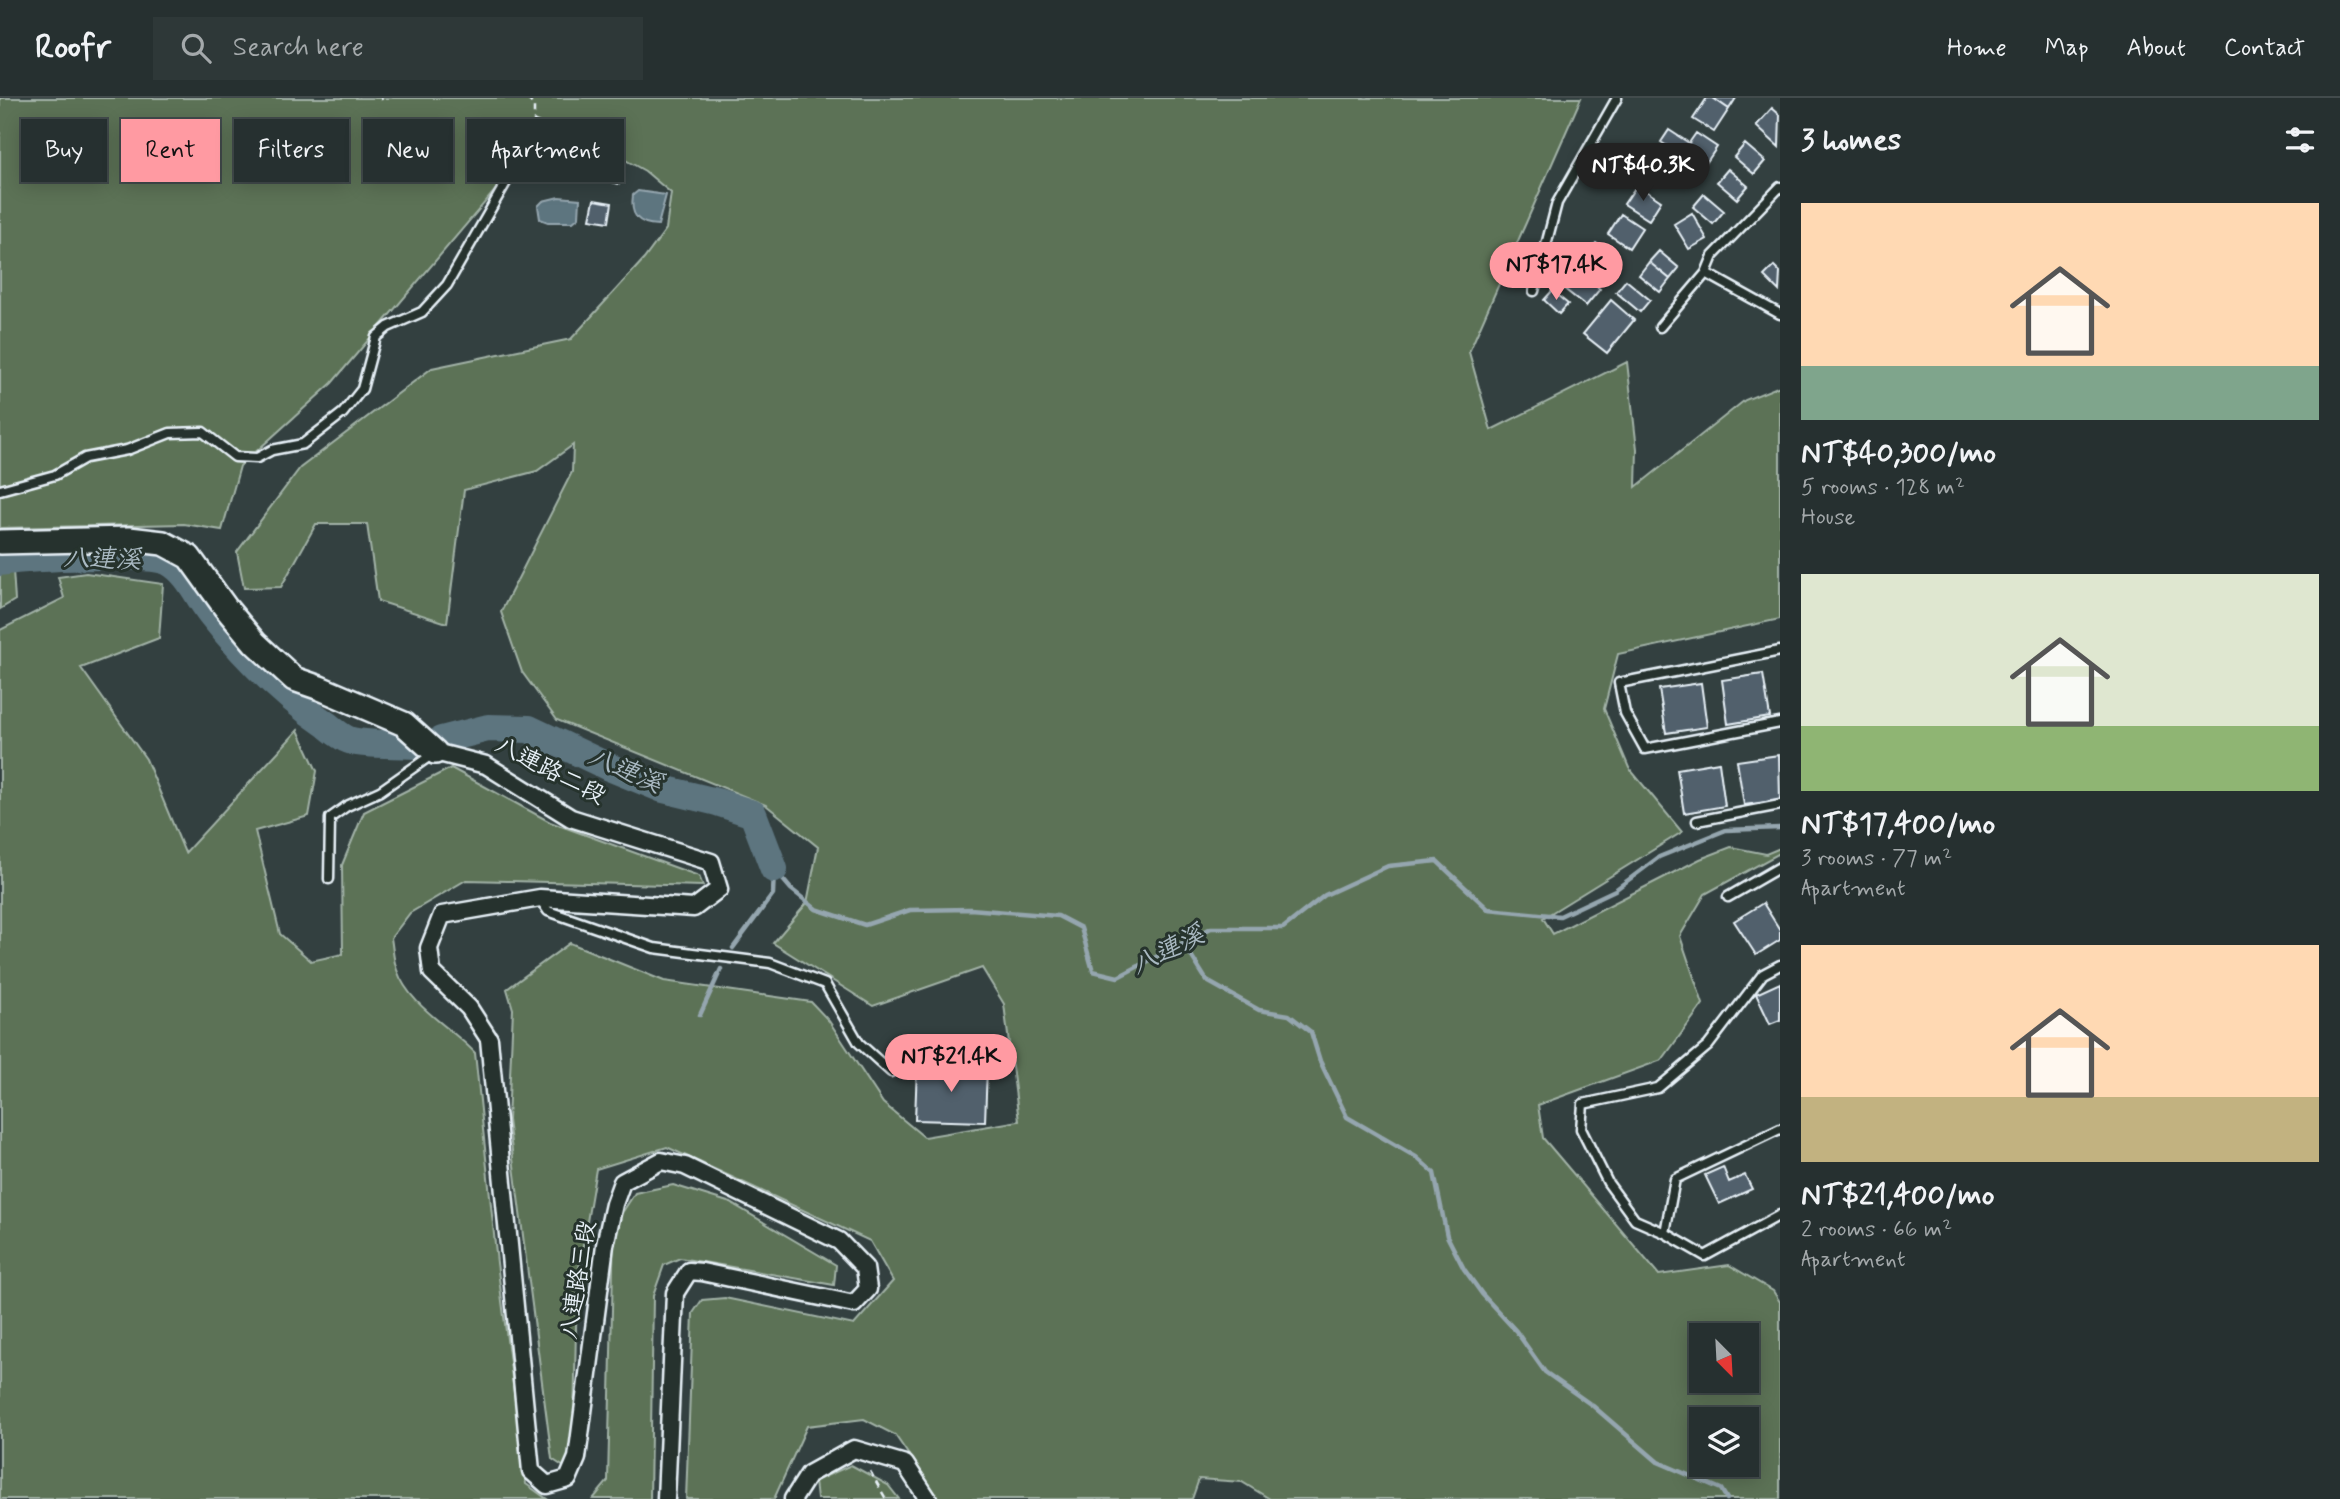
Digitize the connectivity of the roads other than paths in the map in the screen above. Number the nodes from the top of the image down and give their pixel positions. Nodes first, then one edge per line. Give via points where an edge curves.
1 (1617, 98) edge
2 (506, 182) edge
3 (1780, 187) edge
4 (1706, 273) junction
5 (1534, 291) dead end
6 (1780, 314) edge
7 (1660, 327) dead end
8 (0, 490) edge
9 (0, 542) edge
10 (1780, 651) edge
11 (1780, 723) edge
12 (435, 752) junction
13 (1780, 805) edge
14 (1697, 821) dead end
15 (1780, 867) edge
16 (329, 879) dead end
17 (1728, 897) dead end
18 (540, 898) junction
19 (442, 915) joint
20 (1780, 965) edge
21 (891, 1072) dead end
22 (1780, 1129) edge
23 (1780, 1215) edge
24 (1665, 1233) junction
25 (666, 1499) edge
26 (793, 1499) edge
27 (928, 1499) edge

1 - 5 lane via 1557,203
2 - 8 lane via 447,285 422,312 376,337 362,389 343,413 303,444 257,458 235,457 203,432 170,433
3 - 4 lane via 1713,256
4 - 6 lane
4 - 7 lane
9 - 12 street, 八連路二段 via 129,539 163,543 189,557 255,643 294,679 404,724
10 - 11 lane via 1619,683 1625,713 1644,749
12 - 16 lane via 380,791 330,818
12 - 18 street, 八連路二段 via 486,765 571,818 711,862 719,889 694,908
13 - 14 lane
15 - 17 lane
18 - 19 street, 八連路二段
18 - 21 lane via 548,911 654,948 770,962 825,984 859,1043
19 - 25 street, 八連路三段 via 429,948 432,972 470,1008 489,1039 531,1471 547,1485 568,1479 577,1458 605,1245 622,1182 661,1161 685,1166 839,1241 865,1268 868,1289 854,1304 689,1271 675,1293
20 - 24 lane via 1763,974 1708,1046 1658,1088 1583,1104 1581,1129 1608,1183 1635,1220
22 - 24 lane via 1675,1179
23 - 24 lane via 1705,1256
26 - 27 street via 809,1474 854,1449 905,1464

